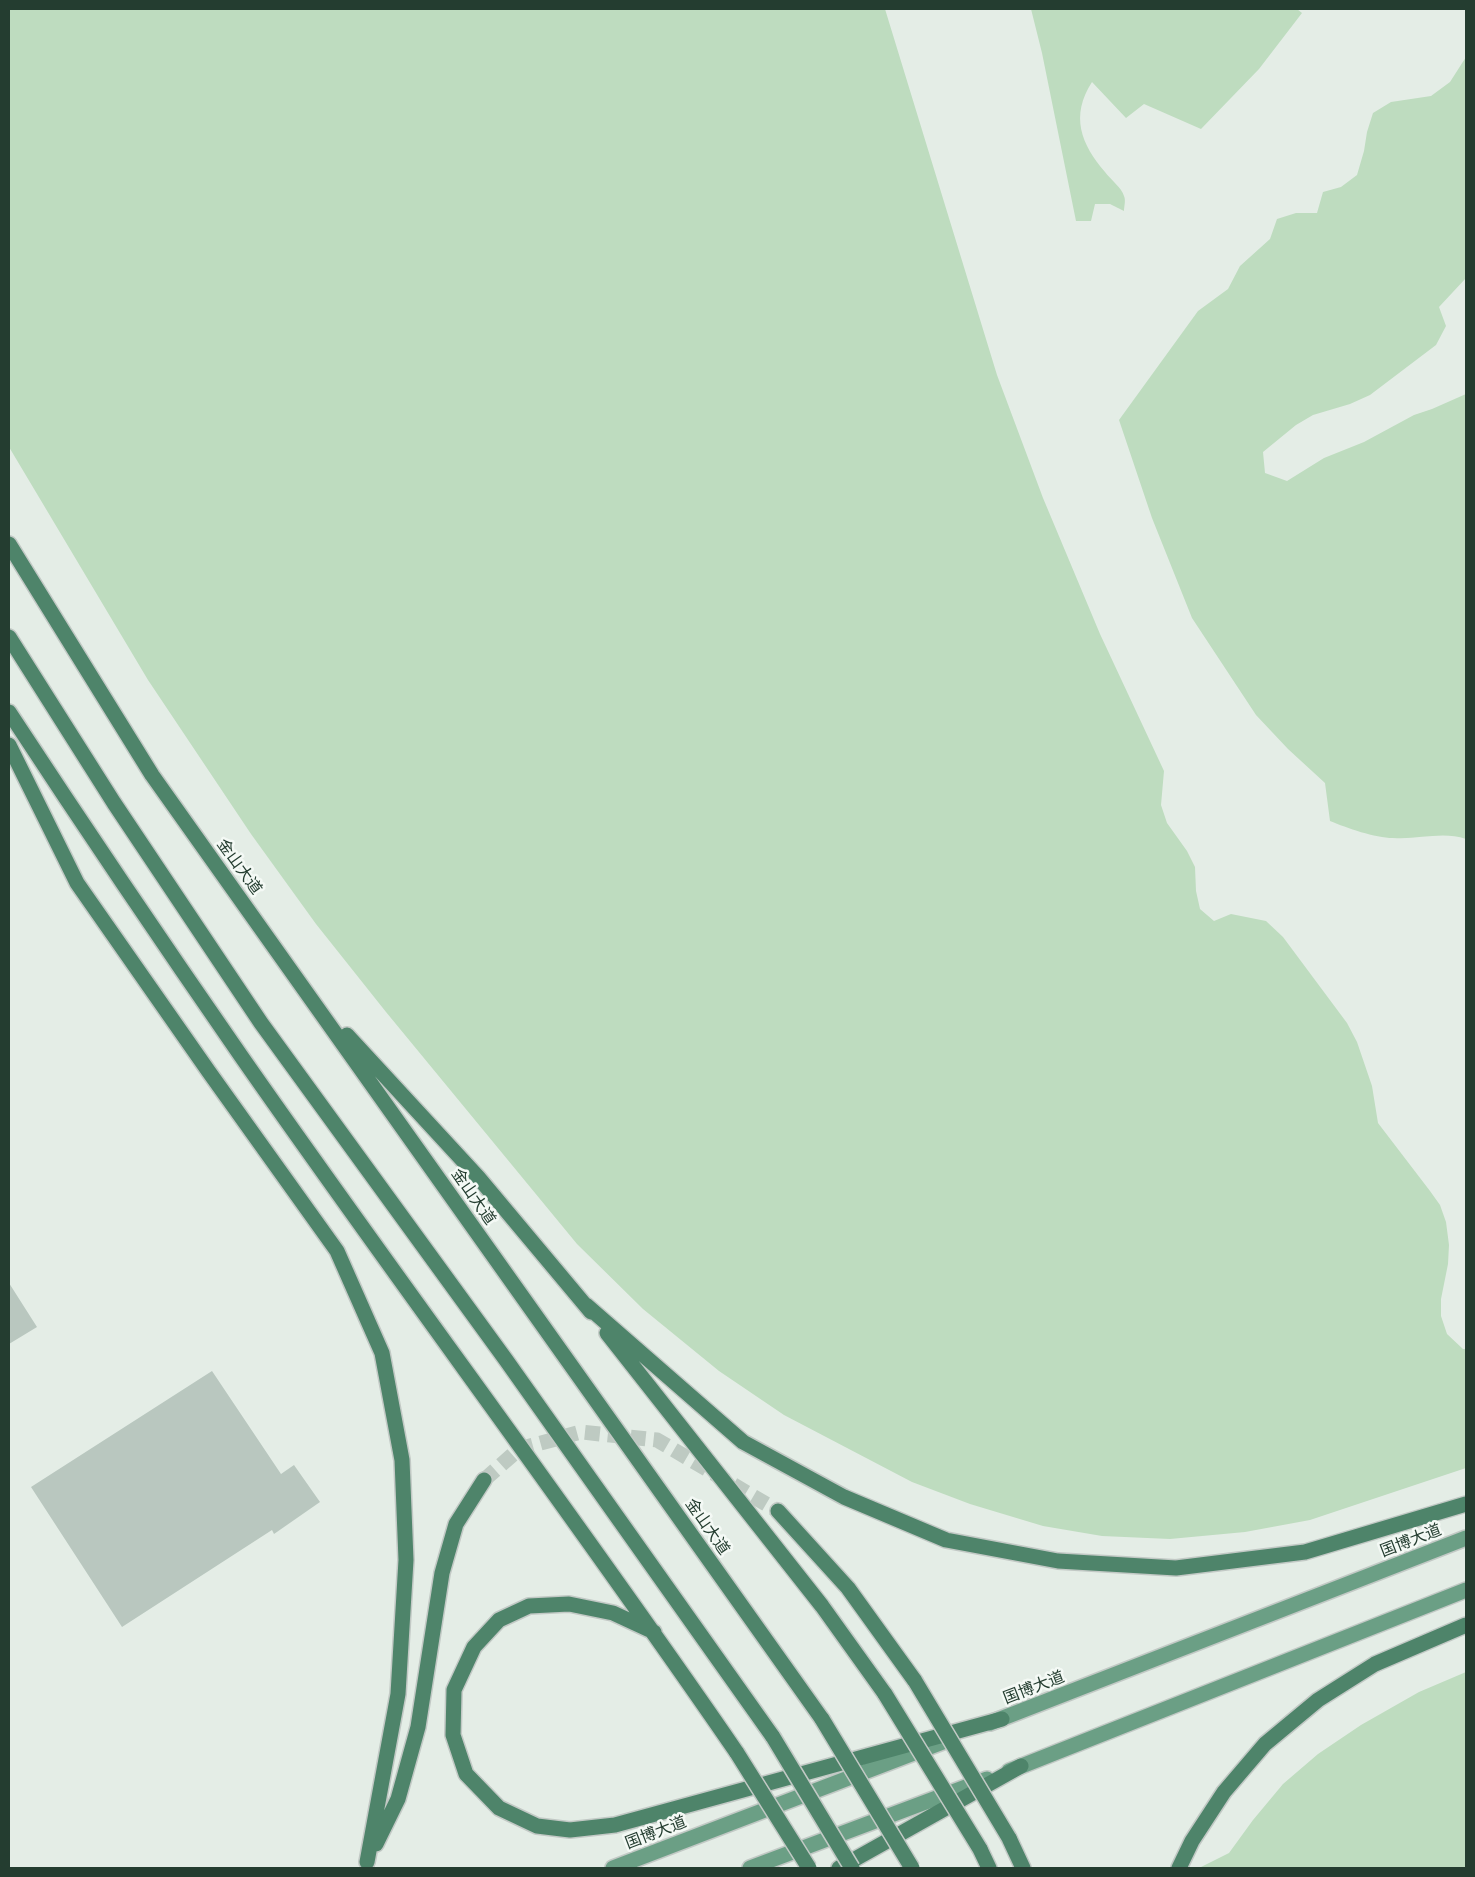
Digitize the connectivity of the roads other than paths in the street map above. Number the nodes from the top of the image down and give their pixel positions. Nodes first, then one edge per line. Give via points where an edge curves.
1 (9, 544) edge
2 (9, 638) edge
3 (9, 712) edge
4 (9, 745) edge
5 (306, 990) junction
6 (586, 1305) junction
7 (484, 1480) tunnel mouth
8 (1466, 1504) edge
9 (778, 1511) tunnel mouth
10 (1466, 1538) edge
11 (1466, 1590) edge
12 (1466, 1625) edge
13 (655, 1633) junction
14 (1002, 1719) junction
15 (1021, 1766) junction
16 (365, 1865) edge
17 (613, 1868) edge
18 (750, 1868) edge
19 (809, 1868) edge
20 (839, 1868) edge
21 (852, 1868) edge
22 (912, 1868) edge
23 (989, 1868) edge
24 (1023, 1868) edge
25 (1179, 1868) edge

1 - 5 highway, 金山大道 via 152,775
2 - 21 highway, bridge via 261,1023 500,1352 773,1737
3 - 13 highway via 242,1057
4 - 16 highway via 77,883 337,1251 382,1353 402,1460 406,1560 398,1694
5 - 6 highway via 478,1176
5 - 22 highway, 金山大道, bridge via 822,1719
6 - 8 highway via 743,1442 844,1497 946,1540 1058,1561 1176,1568 1305,1552
6 - 23 highway, bridge via 822,1606 885,1694 980,1848
7 - 16 highway via 456,1524 442,1573 418,1727 398,1799
9 - 24 highway, bridge via 848,1588 915,1681 1009,1838
10 - 14 main road, 国博大道
11 - 15 main road
12 - 25 highway via 1375,1664 1318,1700 1265,1744 1224,1792 1192,1840
13 - 14 highway via 613,1613 569,1604 529,1606 499,1620 474,1647 454,1690 452,1735 466,1774 499,1808 537,1826 570,1830 615,1825
13 - 19 highway, bridge via 737,1753
14 - 17 main road, 国博大道
15 - 18 main road
15 - 20 highway

